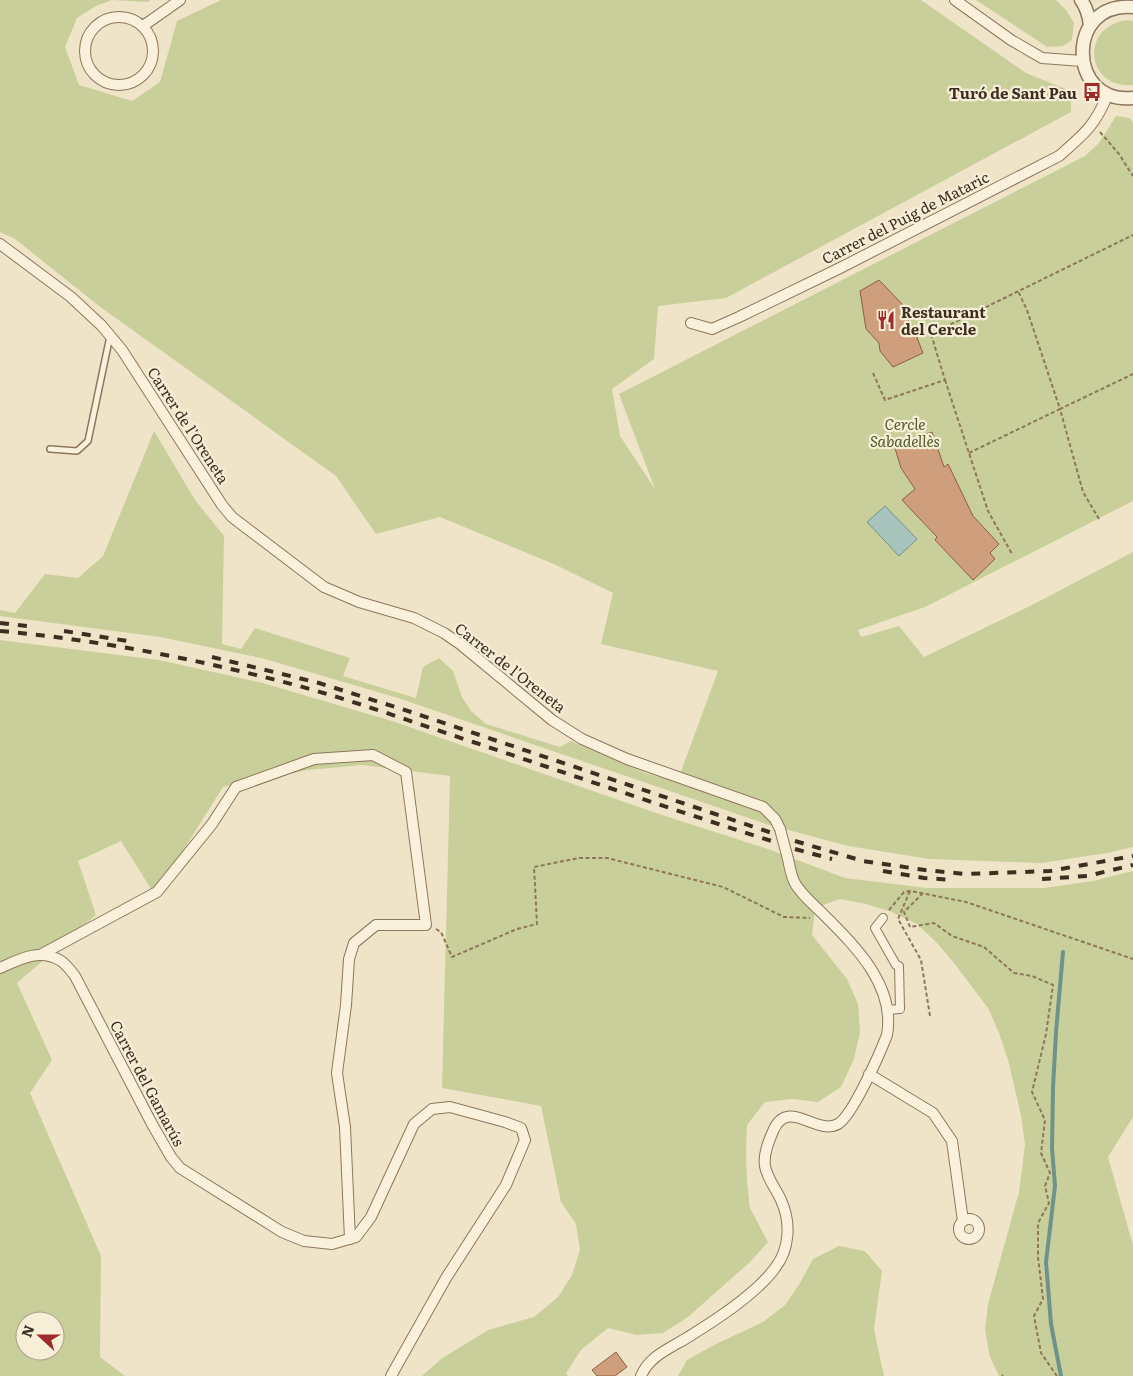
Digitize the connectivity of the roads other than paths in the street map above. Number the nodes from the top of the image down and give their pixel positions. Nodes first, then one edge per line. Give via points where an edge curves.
1 (180, 0) edge
2 (955, 0) edge
3 (1080, 0) edge
4 (1133, 7) edge
5 (143, 26) junction
6 (1090, 26) junction
7 (1082, 62) junction
8 (1108, 94) junction
9 (1132, 99) edge
10 (0, 244) edge
11 (691, 323) dead end
12 (110, 336) junction
13 (50, 449) dead end
14 (883, 918) road end
15 (42, 954) junction
16 (0, 968) edge
17 (887, 1010) junction
18 (869, 1074) junction
19 (963, 1222) dead end
20 (350, 1238) junction
21 (391, 1376) edge
22 (641, 1376) edge

1 - 5 street
2 - 7 street via 1042,58
3 - 6 street via 1086,6
4 - 6 street via 1110,10
5 - 5 street via 131,18 119,16 105,18 96,24 86,38 84,52 94,76 120,86 144,75 151,63 153,48
6 - 7 street via 1084,36
7 - 8 street via 1088,76
8 - 9 street
8 - 11 street, Carrer del Puig de Mataric via 1086,132 1059,156 840,268 712,329
10 - 12 street, Carrer de l'Oreneta via 71,297
12 - 13 lane via 88,441 77,451
12 - 17 street, Carrer de l'Oreneta, bridge via 127,357 222,505 232,517 312,579 340,595 414,618 444,633 552,720 582,739 762,808 775,819 796,884 864,958 880,986
14 - 17 street via 875,928 899,966 900,1009
15 - 16 street
15 - 20 street, Carrer del Gamarús via 62,961 75,976 152,1124 180,1168 282,1232 304,1241 332,1244
15 - 20 street via 157,892 212,824 236,787 314,759 373,755 406,772 426,925 376,926 354,943 349,959 337,1073 345,1127
17 - 18 street via 887,1035
18 - 19 street via 933,1113 952,1141
18 - 22 street via 847,1115 837,1125 822,1126 792,1116 777,1124 767,1149 765,1166 782,1202 788,1224 782,1257 766,1279 706,1326 657,1355 646,1365
20 - 21 street via 356,1237 371,1217 414,1124 432,1109 450,1107 521,1128 525,1140 506,1185 446,1278

